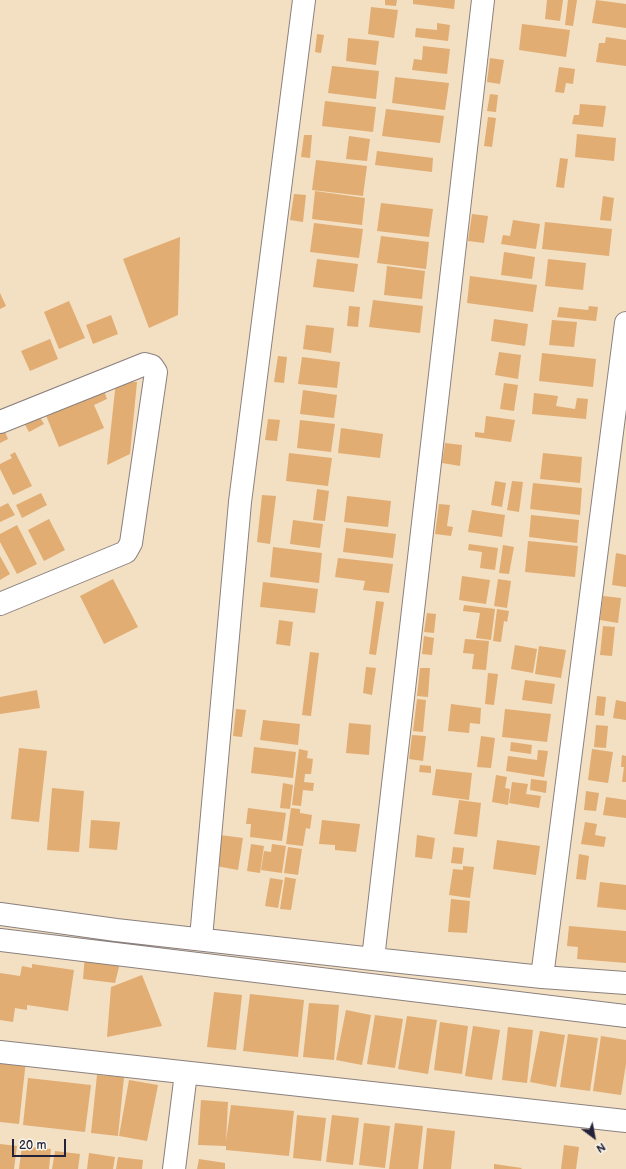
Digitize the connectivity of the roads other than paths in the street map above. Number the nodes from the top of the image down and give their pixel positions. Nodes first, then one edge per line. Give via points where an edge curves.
1 (304, 0) edge
2 (483, 0) edge
3 (626, 323) edge
4 (0, 422) edge
5 (0, 604) edge
6 (0, 914) edge
7 (201, 938) junction
8 (0, 940) edge
9 (373, 959) junction
10 (542, 977) junction
11 (626, 983) edge
12 (626, 1016) edge
13 (0, 1052) edge
14 (186, 1072) junction
15 (626, 1121) edge
16 (174, 1169) edge

1 - 7 street via 240,502
2 - 9 street
3 - 10 street
4 - 5 street via 145,364 152,366 156,372 131,543 126,552
6 - 7 street via 116,930
7 - 9 street
8 - 12 street
9 - 10 street
10 - 11 street
13 - 14 street
14 - 15 street
14 - 16 street

